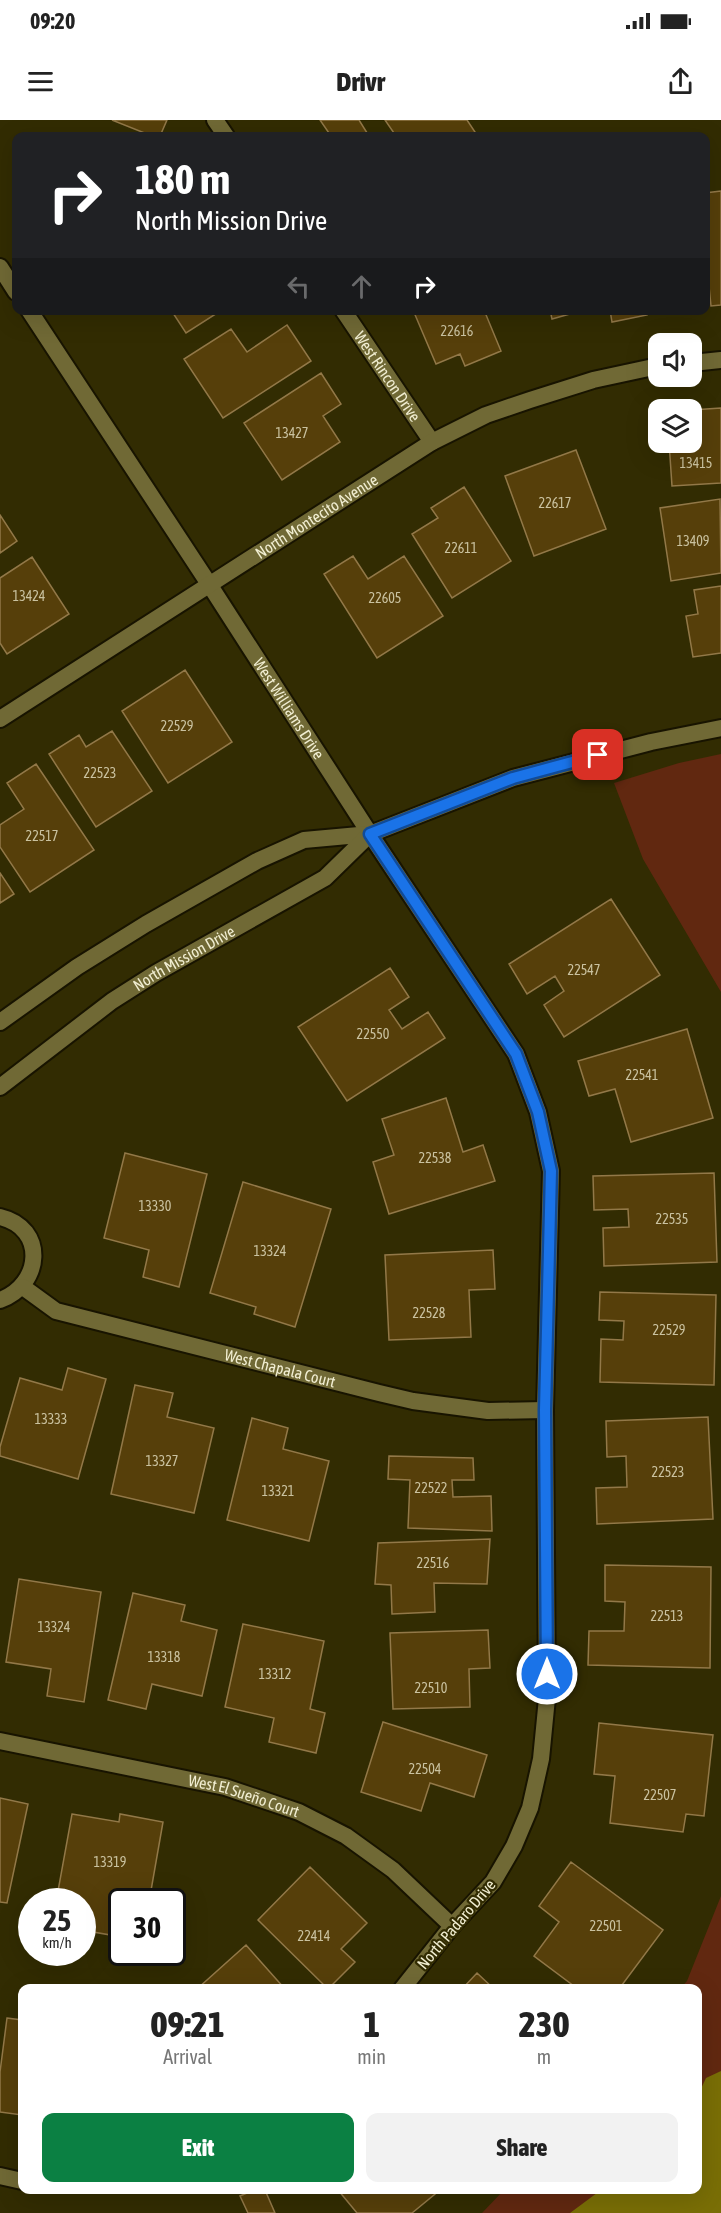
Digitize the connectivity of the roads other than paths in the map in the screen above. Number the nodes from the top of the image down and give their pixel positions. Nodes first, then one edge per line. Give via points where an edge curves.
1 (0, 267) edge
2 (12, 286) edge
3 (32, 315) edge
4 (347, 315) edge
5 (721, 360) edge
6 (702, 362) edge
7 (648, 368) edge
8 (432, 442) junction
9 (209, 584) junction
10 (0, 719) edge
11 (721, 728) edge
12 (370, 834) junction
13 (0, 1022) edge
14 (0, 1087) edge
15 (0, 1217) edge
16 (23, 1287) junction
17 (0, 1299) edge
18 (545, 1410) junction
19 (0, 1741) edge
20 (452, 1926) junction
21 (406, 1984) edge
22 (0, 2176) edge
23 (18, 2180) edge

1 - 2 street
3 - 9 street, West Williams Drive
4 - 8 street, West Rincon Drive
5 - 6 street
7 - 8 street, North Montecito Avenue via 593,380 486,415
8 - 9 street, North Montecito Avenue
9 - 10 street, North Montecito Avenue
9 - 12 street, West Williams Drive
11 - 12 street, North Mission Drive via 513,778
12 - 13 street, North Mission Drive via 304,840 258,861 197,893 77,967
12 - 14 street, North Mission Drive via 325,878 156,973 103,1008
12 - 18 street, North Padaro Drive via 516,1054 538,1112 551,1171
15 - 16 street via 19,1226 33,1249 34,1263
16 - 17 street
16 - 18 street, West Chapala Court via 56,1311 379,1393 488,1411
18 - 20 street, North Padaro Drive via 547,1698 541,1759 530,1808 514,1846 493,1882
19 - 20 street, West El Sueño Court via 225,1787 299,1812 346,1836 393,1870
20 - 21 street, North Padaro Drive
22 - 23 street

